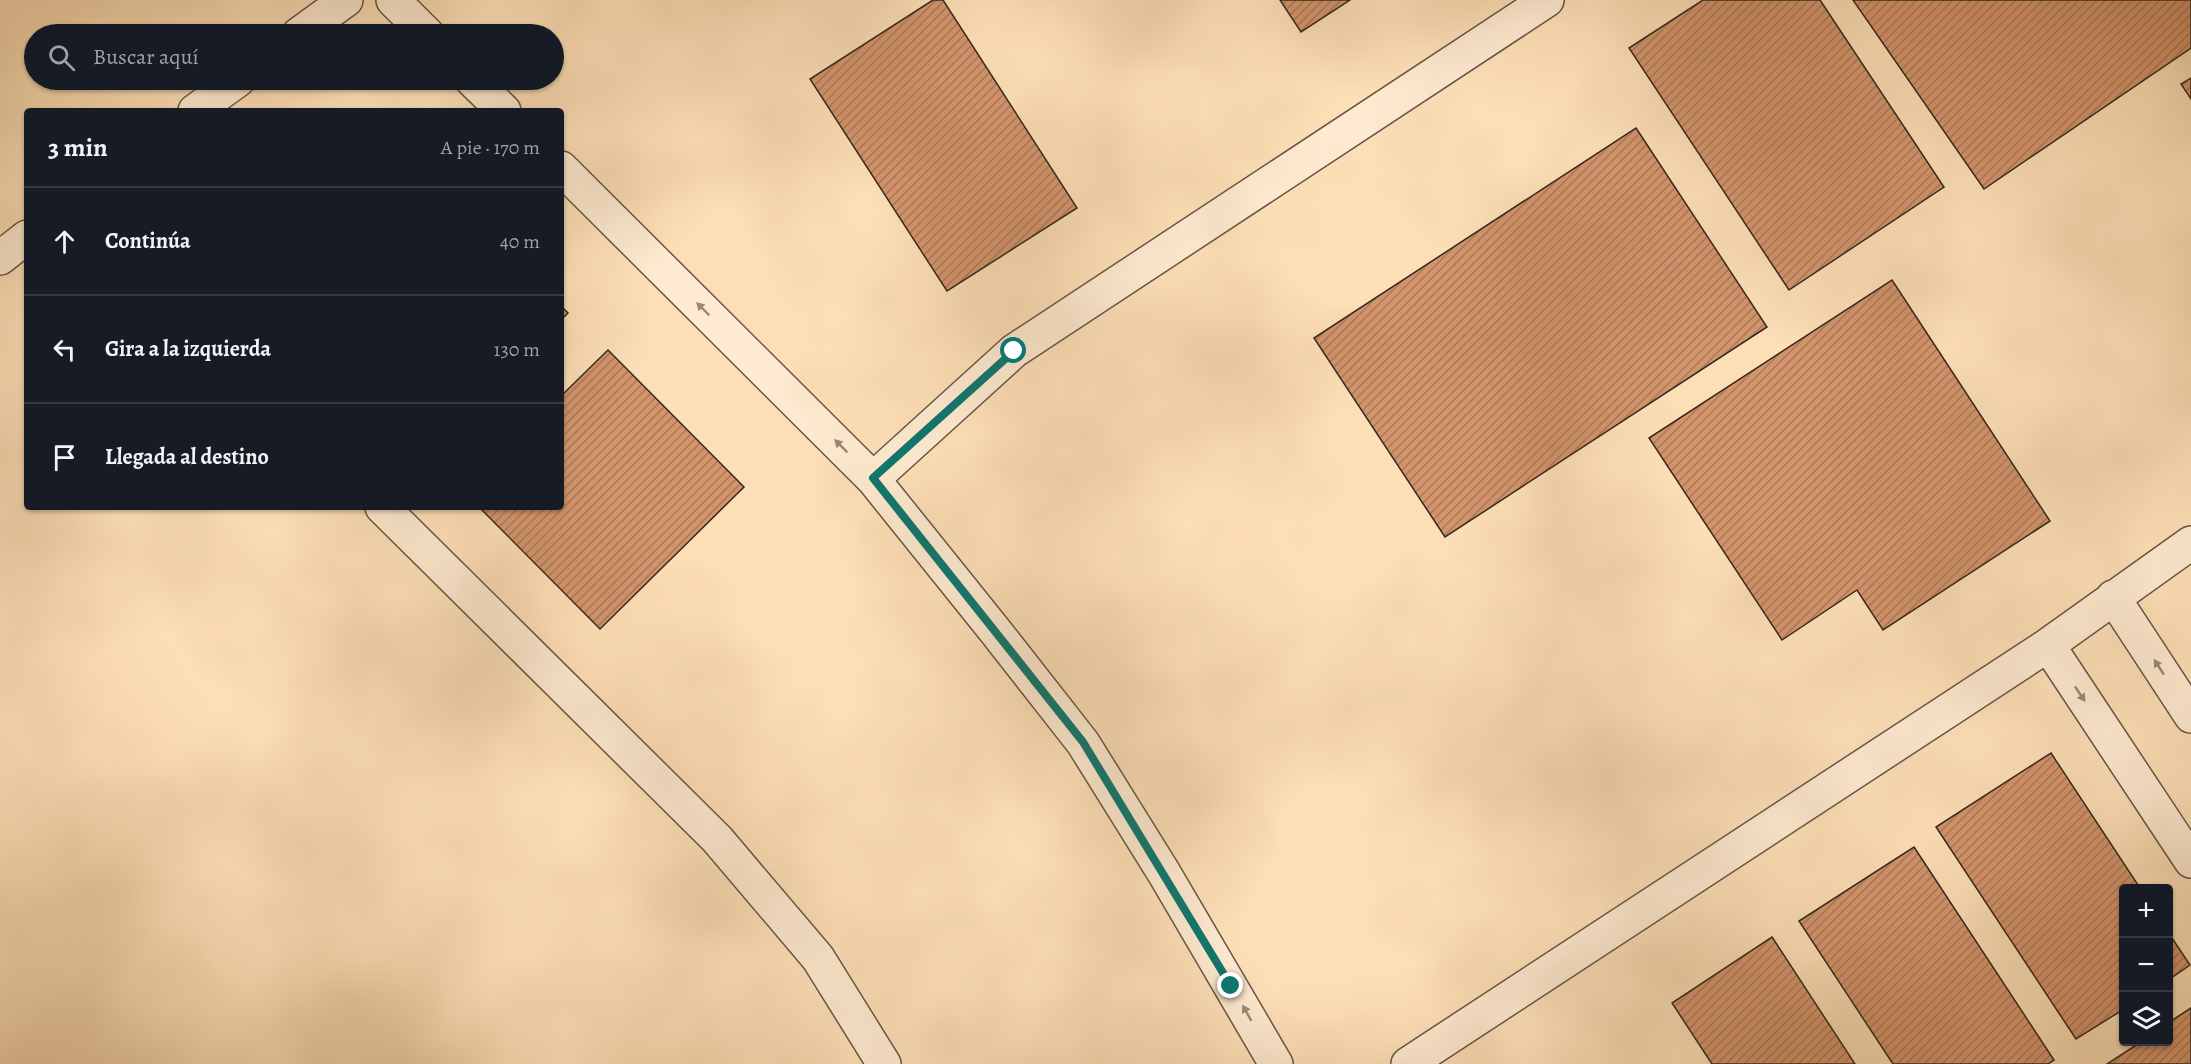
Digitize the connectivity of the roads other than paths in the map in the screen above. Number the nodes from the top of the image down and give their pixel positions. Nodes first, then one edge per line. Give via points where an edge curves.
1 (346, 0) edge
2 (393, 0) edge
3 (1547, 0) edge
4 (313, 24) edge
5 (417, 24) edge
6 (224, 90) edge
7 (482, 90) edge
8 (199, 108) edge
9 (501, 108) edge
10 (564, 171) edge
11 (24, 239) edge
12 (0, 258) edge
13 (873, 478) junction
14 (385, 510) edge
15 (2191, 543) edge
16 (2113, 597) junction
17 (2048, 645) junction
18 (2191, 716) edge
19 (2191, 861) edge
20 (884, 1064) edge
21 (1275, 1064) edge
22 (1408, 1064) edge

1 - 4 street
2 - 5 street
3 - 13 street via 1014,351
6 - 8 street
7 - 9 street
13 -> 10 street
11 - 12 street
21 -> 13 street via 1083,742
14 - 20 street via 717,840 818,958
15 - 16 street
16 - 17 street
18 -> 16 street
17 -> 19 street
17 - 22 street

